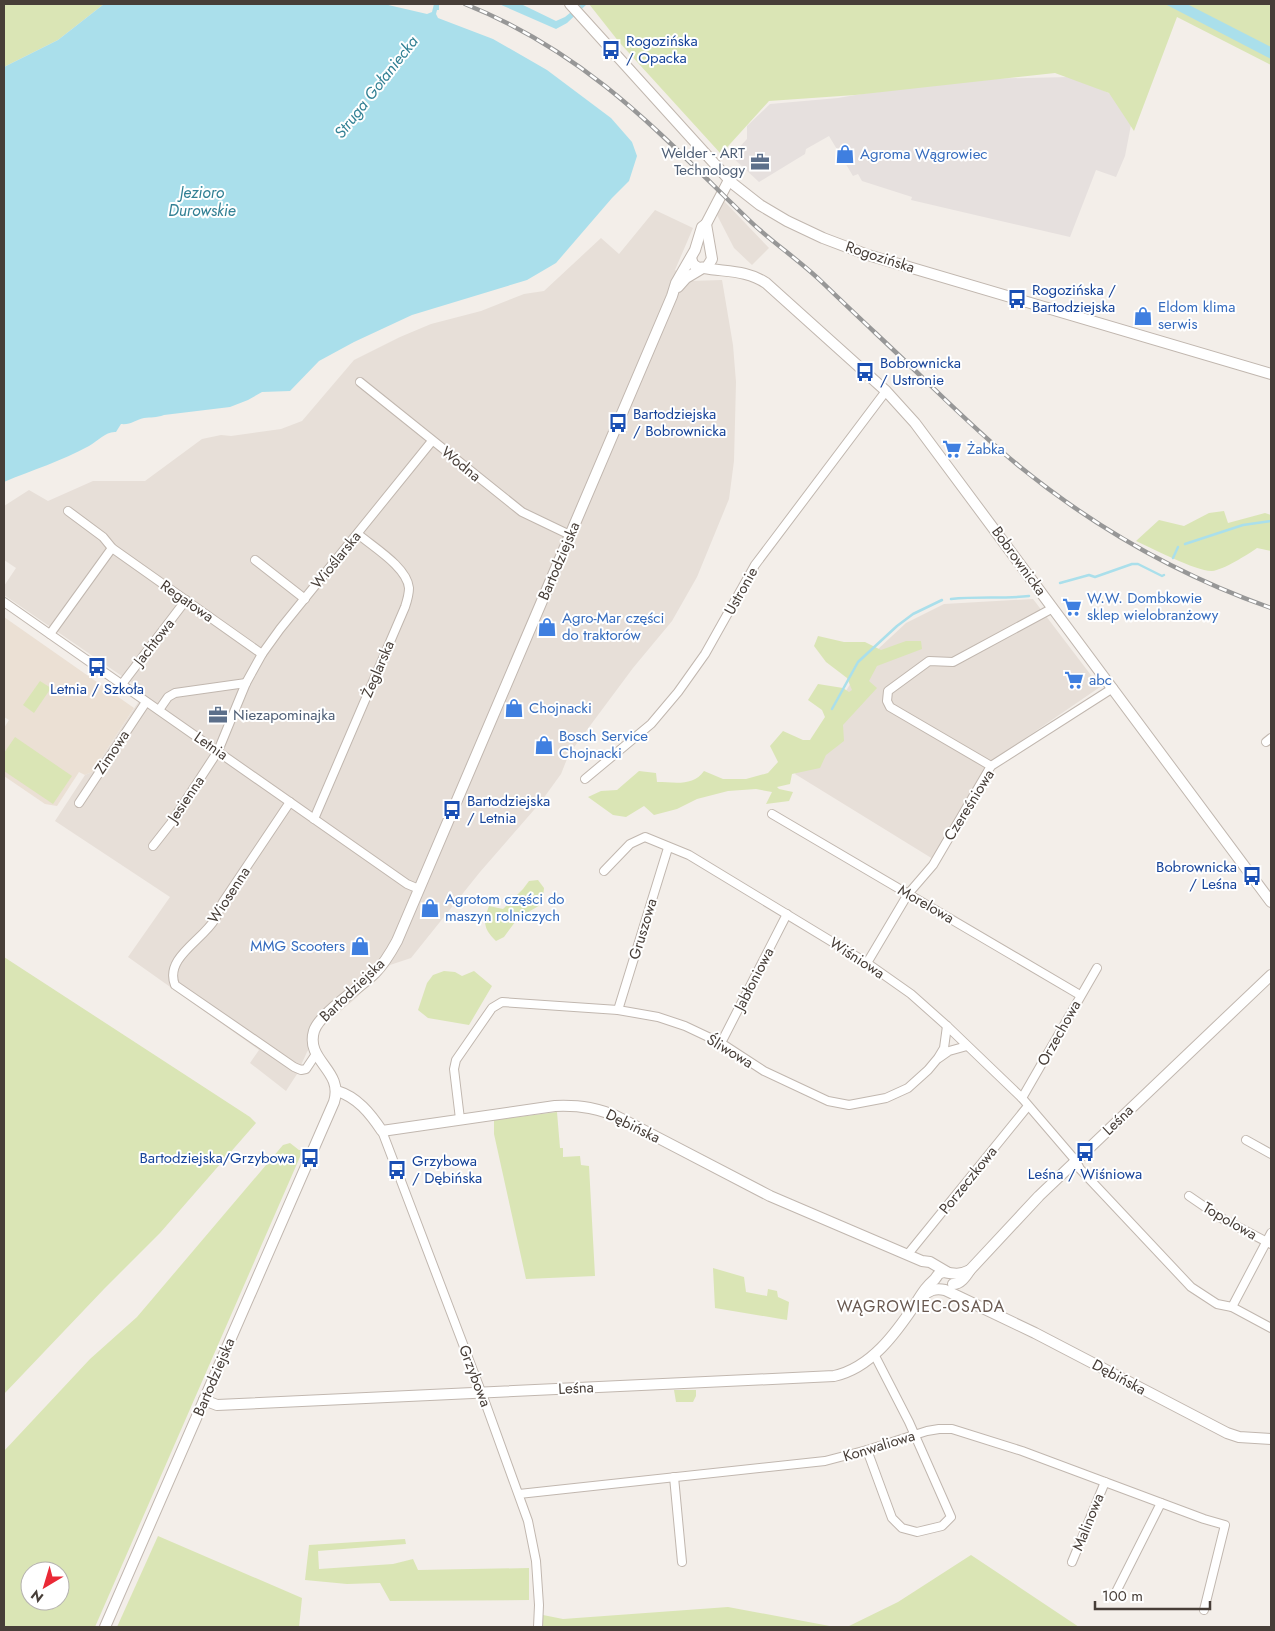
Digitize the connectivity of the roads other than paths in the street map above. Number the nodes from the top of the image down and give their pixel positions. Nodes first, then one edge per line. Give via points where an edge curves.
1 (570, 4) edge
2 (729, 180) junction
3 (706, 224) junction
4 (693, 254) junction
5 (712, 256) junction
6 (703, 268) junction
7 (722, 270) junction
8 (672, 296) junction
9 (1271, 374) edge
10 (360, 382) dead end
11 (886, 391) junction
12 (432, 441) junction
13 (68, 511) dead end
14 (358, 534) junction
15 (570, 535) junction
16 (112, 548) junction
17 (255, 560) dead end
18 (305, 599) junction
19 (186, 600) junction
20 (4, 602) edge
21 (1053, 608) junction
22 (50, 634) junction
23 (262, 654) junction
24 (246, 683) junction
25 (122, 684) junction
26 (1113, 688) junction
27 (146, 702) junction
28 (158, 710) junction
29 (218, 751) junction
30 (991, 766) junction
31 (585, 779) dead end
32 (290, 802) junction
33 (79, 803) dead end
34 (772, 814) dead end
35 (314, 819) junction
36 (153, 846) dead end
37 (668, 848) junction
38 (604, 871) dead end
39 (419, 889) junction
40 (908, 894) junction
41 (1271, 902) edge
42 (787, 914) junction
43 (867, 963) junction
44 (1097, 968) dead end
45 (1271, 975) edge
46 (1080, 995) junction
47 (618, 1010) junction
48 (947, 1026) junction
49 (721, 1043) junction
50 (966, 1046) junction
51 (316, 1054) junction
52 (938, 1058) junction
53 (336, 1091) junction
54 (1022, 1098) junction
55 (1028, 1106) junction
56 (460, 1120) junction
57 (382, 1131) junction
58 (1246, 1140) dead end
59 (1271, 1154) edge
60 (1076, 1161) junction
61 (1189, 1196) dead end
62 (1271, 1233) edge
63 (1269, 1243) edge
64 (908, 1254) junction
65 (945, 1281) junction
66 (1232, 1307) junction
67 (1271, 1328) edge
68 (874, 1354) junction
69 (481, 1393) junction
70 (204, 1400) junction
71 (914, 1436) junction
72 (1271, 1439) edge
73 (868, 1450) junction
74 (674, 1477) junction
75 (1105, 1482) junction
76 (519, 1494) junction
77 (1161, 1503) junction
78 (682, 1562) dead end
79 (1072, 1562) dead end
80 (1114, 1596) dead end
81 (1204, 1610) dead end
82 (105, 1627) edge
83 (538, 1627) edge

1 - 2 street, Rogozińska
2 - 3 street, Bartodziejska
2 - 9 street, Rogozińska via 771,212 837,244
3 - 4 street, Bartodziejska
3 - 5 street
4 - 5 street via 702,247
4 - 6 street via 693,264
4 - 8 street, Bartodziejska
5 - 6 street via 709,266
5 - 7 street
6 - 7 street, Bobrownicka
6 - 8 street, Bartodziejska via 682,282
7 - 11 street, Bobrownicka via 744,272 766,283
8 - 15 street, Bartodziejska
10 - 12 street, Wodna
11 - 21 street, Bobrownicka via 916,423
11 - 31 street, Ustronie via 754,565 705,654 678,692 650,724
12 - 14 street, Wioślarska
12 - 15 street, Wodna via 522,512
13 - 16 street, Regatowa via 103,537
14 - 18 street, Wioślarska
14 - 35 street, Żeglarska via 401,571 407,580 408,595
15 - 39 street, Bartodziejska
16 - 19 street, Regatowa
16 - 22 street
17 - 18 street
18 - 23 street, Wioślarska
19 - 23 street, Regatowa
19 - 25 street, Jachtowa
20 - 22 street, Letnia
21 - 26 street, Bobrownicka
21 - 30 street via 953,662 928,661 888,691 890,707
22 - 25 street, Letnia
23 - 24 street, Wioślarska
24 - 28 street via 175,692
24 - 29 street, Wioślarska
25 - 27 street, Letnia
26 - 30 street, Czereśniowa
26 - 41 street, Bobrownicka
27 - 28 street, Letnia
27 - 33 street, Zimowa
28 - 29 street, Letnia
29 - 32 street, Letnia
29 - 36 street, Jesienna
30 - 40 street, Czereśniowa via 933,865
32 - 35 street, Letnia
32 - 51 street, Wiosenna via 223,902 215,920 173,968 172,976 175,985 294,1067 306,1069
34 - 40 street, Morelowa
35 - 39 street, Letnia
37 - 38 street, Wiśniowa via 645,837 630,844
37 - 42 street, Wiśniowa via 689,855
37 - 47 street, Gruszowa
39 - 51 street, Bartodziejska via 397,941 383,964 317,1024 312,1038
40 - 43 street, Czereśniowa
40 - 46 street, Morelowa
42 - 43 street, Wiśniowa
42 - 49 street, Jabłoniowa
43 - 48 street, Wiśniowa via 911,994
44 - 46 street, Orzechowa
45 - 60 street, Leśna
46 - 54 street, Orzechowa
47 - 49 street, Śliwowa via 658,1017
47 - 56 street, Śliwowa via 502,1002 492,1008 456,1060 454,1068
48 - 50 street, Wiśniowa
48 - 52 street, Śliwowa via 944,1048
49 - 52 street, Śliwowa via 764,1072 828,1102 849,1105 886,1098 908,1088
50 - 52 street, Śliwowa
50 - 54 street, Wiśniowa
51 - 53 street via 335,1081
53 - 57 street via 357,1100
53 - 70 street, Bartodziejska via 333,1105
54 - 55 street, Wiśniowa
55 - 60 street, Wiśniowa
55 - 64 street, Porzeczkowa
56 - 57 street, Dębińska
56 - 64 street, Dębińska via 555,1106 580,1106 604,1111 770,1196
57 - 69 street, Grzybowa
58 - 59 street
60 - 65 street, Leśna via 970,1270
60 - 66 street, Wiśniowa via 1192,1287 1217,1304
61 - 63 street, Topolowa via 1221,1218
62 - 63 street
63 - 66 street
64 - 65 street, Dębińska via 922,1261
65 - 68 street, Leśna via 928,1284
65 - 72 street, Dębińska via 970,1301 1228,1433
66 - 67 street, Wiśniowa
68 - 69 street, Leśna via 857,1367 828,1377
68 - 71 street
69 - 70 street, Leśna via 217,1405
69 - 76 street, Grzybowa
70 - 82 street, Bartodziejska
71 - 73 street, Konwaliowa
71 - 73 street via 952,1517 942,1526 917,1532 902,1528 892,1518
71 - 75 street, Konwaliowa via 952,1429
73 - 74 street, Konwaliowa via 825,1461
74 - 76 street, Konwaliowa
74 - 78 street
75 - 77 street, Konwaliowa
75 - 79 street, Malinowa
76 - 83 street, Grzybowa via 536,1561
77 - 80 street
77 - 81 street, Konwaliowa via 1225,1525

